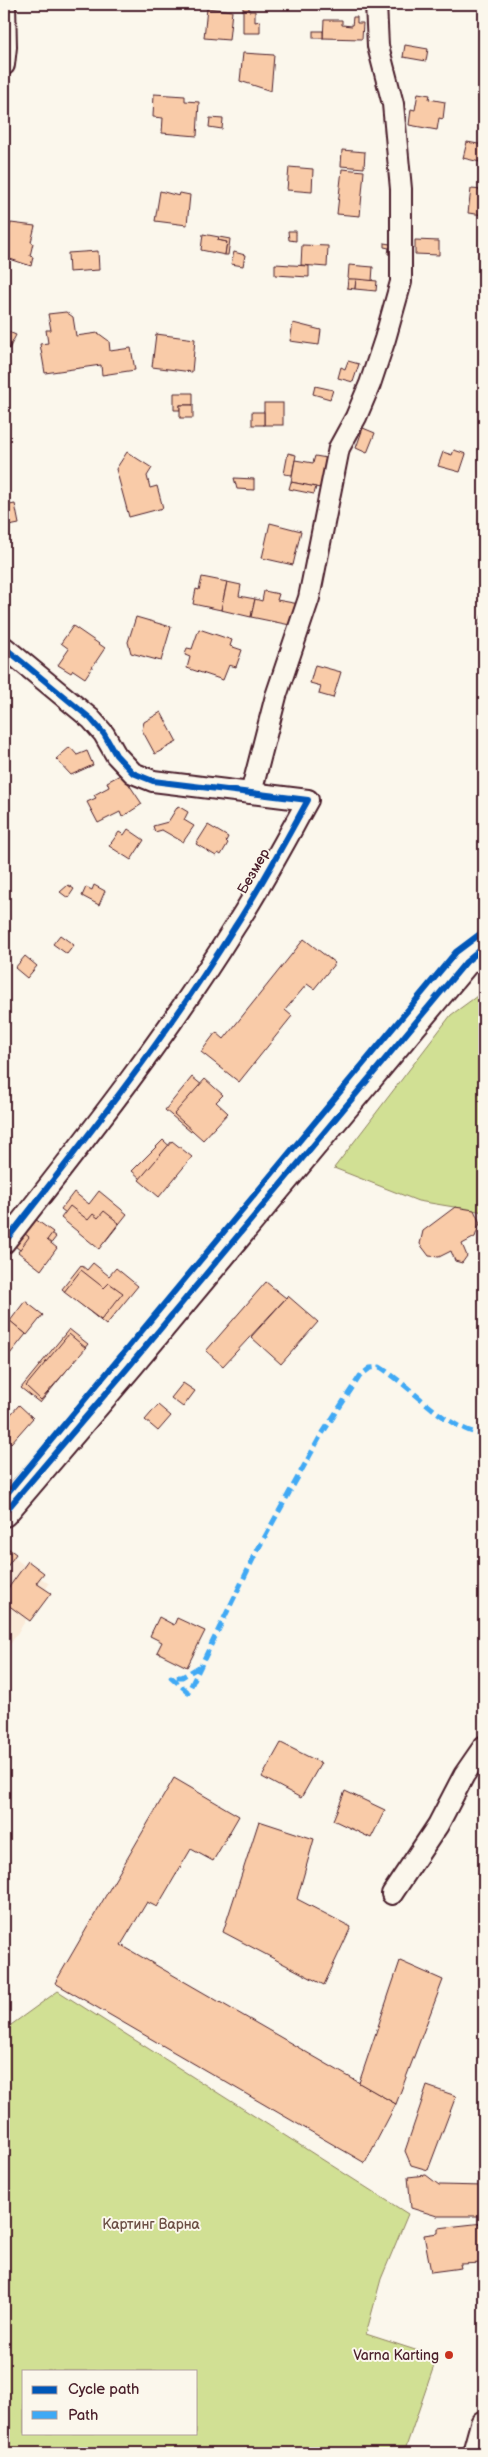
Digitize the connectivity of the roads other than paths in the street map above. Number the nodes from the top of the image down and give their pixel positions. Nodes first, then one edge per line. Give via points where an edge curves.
1 (5, 4) edge
2 (376, 4) edge
3 (4, 66) edge
4 (4, 647) edge
5 (251, 793) junction
6 (484, 948) edge
7 (4, 1243) edge
8 (4, 1514) edge
9 (484, 1746) edge
10 (392, 1894) dead end
11 (484, 2424) edge
12 (476, 2453) edge

1 - 3 street
2 - 5 street via 378,46 393,104 401,189 401,282 370,384 339,448 308,598 276,696
4 - 5 street, Безмер via 91,719 133,773 152,781
5 - 7 street, Безмер via 308,800 235,928 198,984 90,1133
6 - 8 street via 466,962
9 - 10 street via 464,1775 438,1825
11 - 12 street

